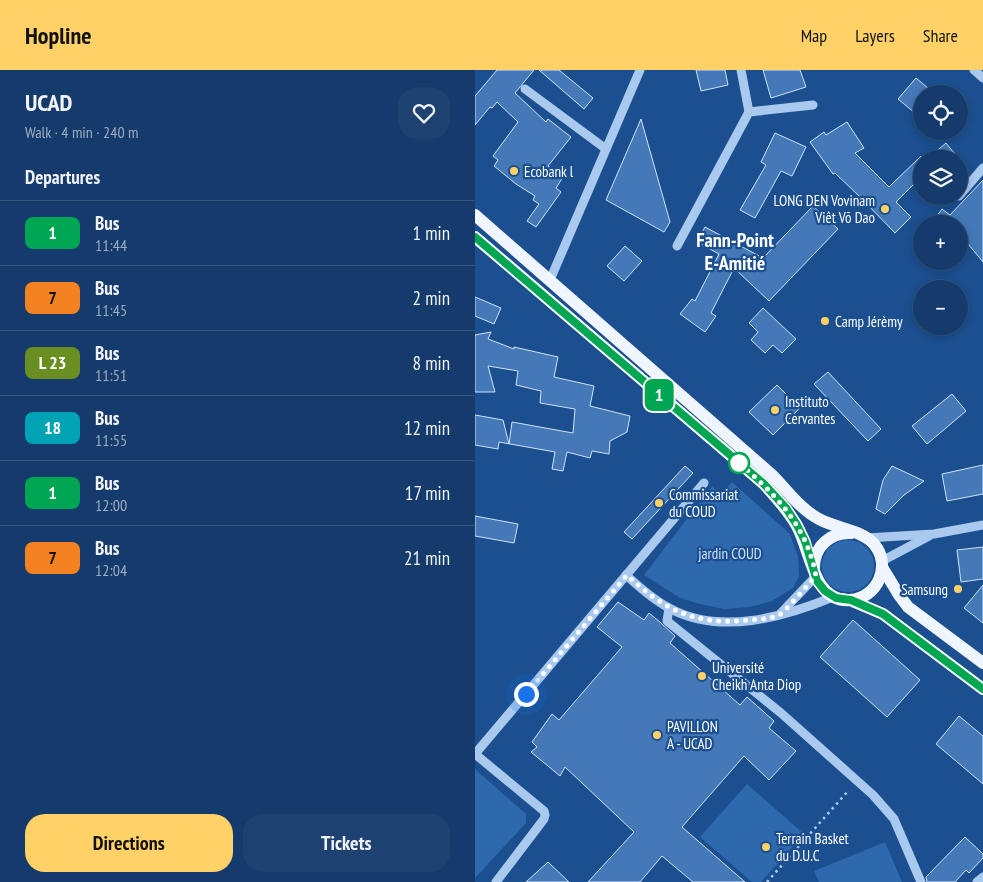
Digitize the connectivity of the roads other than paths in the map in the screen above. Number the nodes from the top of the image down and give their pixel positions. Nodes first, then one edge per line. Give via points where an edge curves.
1 (640, 70) edge
2 (741, 70) edge
3 (974, 70) edge
4 (983, 78) edge
5 (525, 89) dead end
6 (813, 104) dead end
7 (749, 112) junction
8 (606, 149) junction
9 (983, 168) edge
10 (968, 185) edge
11 (475, 214) edge
12 (475, 237) edge
13 (677, 246) dead end
14 (550, 280) junction
15 (704, 483) dead end
16 (983, 525) edge
17 (853, 533) junction
18 (934, 534) junction
19 (866, 538) junction
20 (882, 564) junction
21 (815, 573) junction
22 (627, 575) junction
23 (833, 597) junction
24 (851, 600) junction
25 (669, 608) junction
26 (779, 615) junction
27 (983, 663) edge
28 (983, 689) edge
29 (475, 754) edge
30 (983, 877) edge
31 (496, 882) edge
32 (921, 882) edge
33 (977, 882) edge

1 - 8 street
2 - 7 street
3 - 4 street
5 - 8 street
6 - 7 street
7 - 13 street
8 - 14 street
9 - 10 street
11 - 14 main road
12 - 21 main road via 764,484 797,525
14 - 17 main road via 773,474 809,513
15 - 22 street
16 - 18 street
17 - 19 main road
17 - 21 main road via 837,534 827,540 815,557
18 - 19 street
18 - 20 street
19 - 20 main road via 875,545
20 - 24 main road via 879,582 863,596
20 - 27 main road via 908,607
21 - 23 main road via 821,587
21 - 26 street
22 - 25 street
22 - 29 street
23 - 24 main road
23 - 26 street
24 - 28 main road via 883,614
25 - 26 street via 689,616 718,621
25 - 32 street via 667,620 781,713 873,795 894,819
29 - 31 street via 545,815
30 - 33 street

